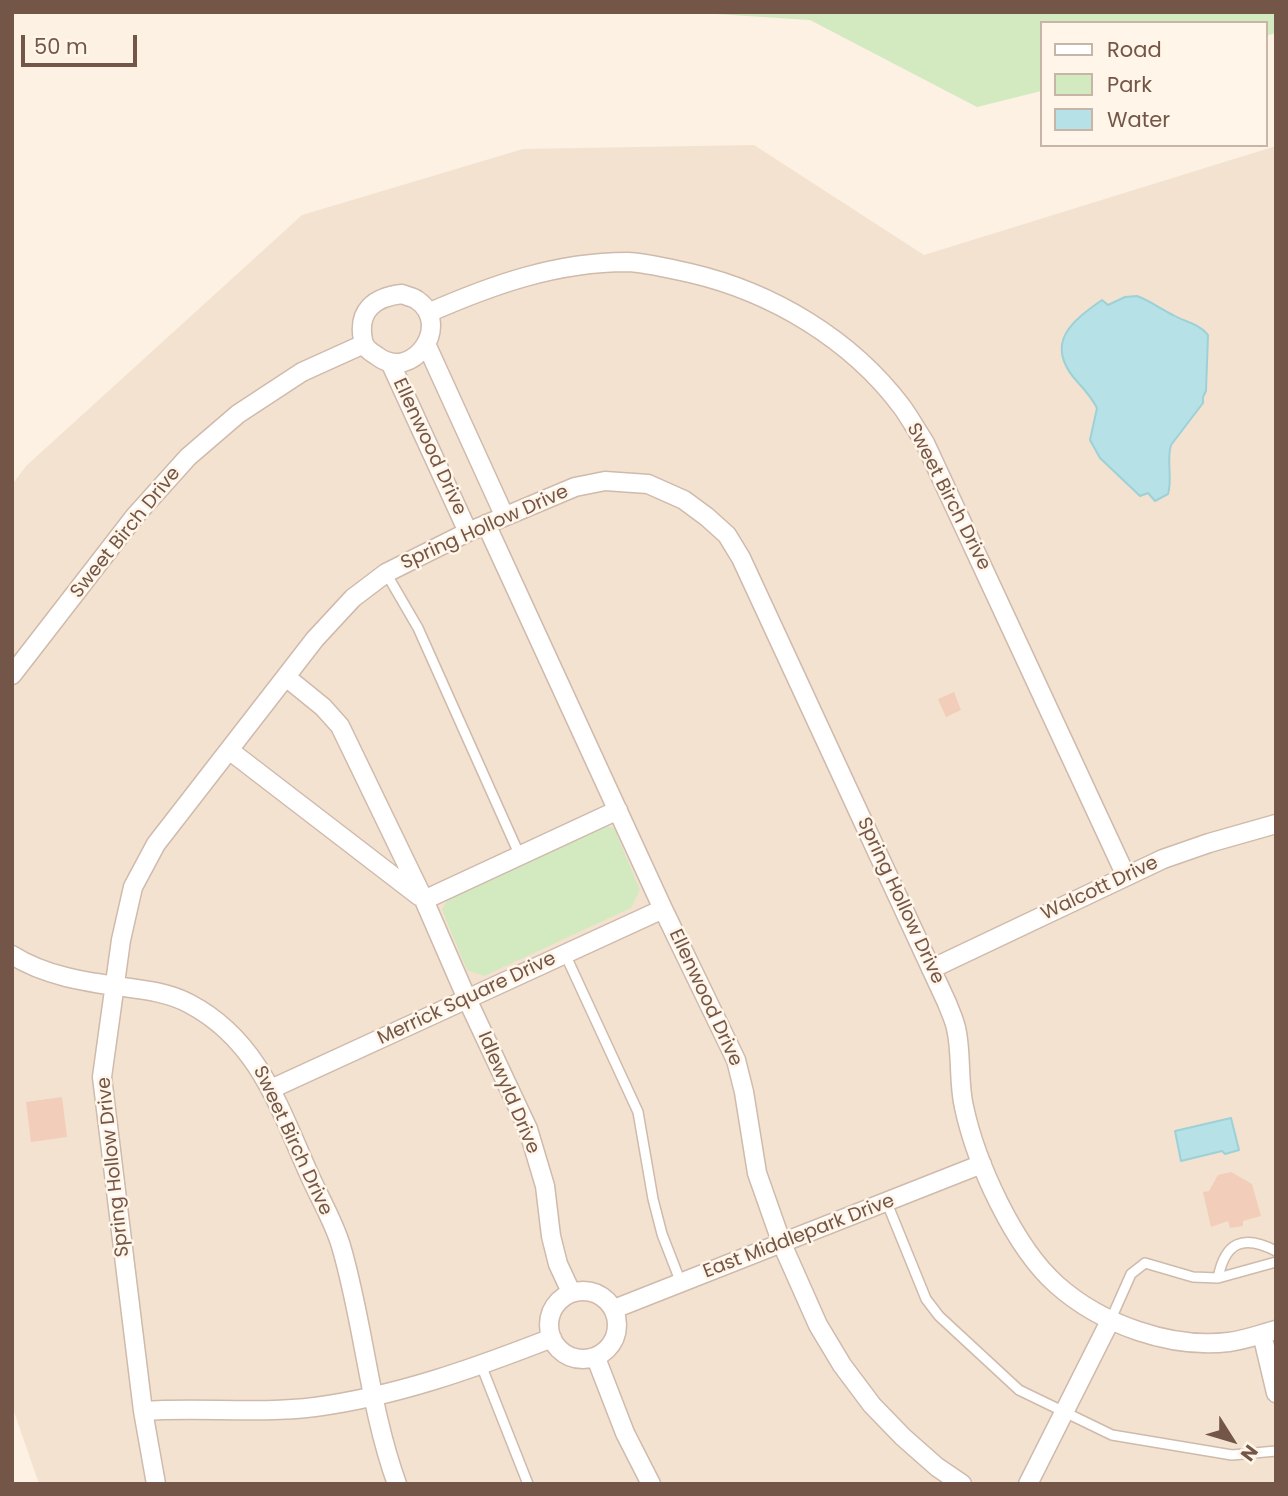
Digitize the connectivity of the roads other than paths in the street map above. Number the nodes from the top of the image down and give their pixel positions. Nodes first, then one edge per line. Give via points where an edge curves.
1 (428, 313) junction
2 (364, 344) junction
3 (427, 346) junction
4 (390, 362) junction
5 (504, 515) junction
6 (486, 524) junction
7 (468, 532) junction
8 (386, 573) junction
9 (12, 675) edge
10 (286, 677) junction
11 (229, 750) junction
12 (618, 810) junction
13 (1276, 824) edge
14 (520, 856) junction
15 (1126, 876) junction
16 (424, 900) junction
17 (663, 909) junction
18 (565, 954) junction
19 (12, 955) edge
20 (931, 969) junction
21 (113, 986) junction
22 (467, 999) junction
23 (271, 1089) junction
24 (982, 1164) junction
25 (887, 1203) junction
26 (782, 1244) junction
27 (1276, 1251) edge
28 (1276, 1262) edge
29 (1218, 1278) junction
30 (681, 1283) junction
31 (571, 1292) junction
32 (614, 1310) junction
33 (1111, 1319) junction
34 (1269, 1332) edge
35 (552, 1338) junction
36 (596, 1358) junction
37 (481, 1365) junction
38 (1276, 1393) edge
39 (373, 1396) junction
40 (143, 1412) junction
41 (1064, 1413) junction
42 (1276, 1451) edge
43 (156, 1484) edge
44 (397, 1484) edge
45 (528, 1484) edge
46 (651, 1484) edge
47 (962, 1484) edge
48 (1028, 1484) edge

1 - 2 street via 417,300 402,294 385,296 371,305 363,319
1 - 3 street via 432,330
1 - 15 street, Sweet Birch Drive via 504,281 629,262 721,280 776,303 853,355 902,407 925,443
2 - 4 street
2 - 9 street, Sweet Birch Drive via 302,372 238,414 188,457 135,516
3 - 4 street via 415,358 400,364
3 - 5 street, Ellenwood Drive
4 - 7 street, Ellenwood Drive
5 - 6 street, Spring Hollow Drive
5 - 20 street, Spring Hollow Drive via 575,487 606,481 648,484 684,500 727,535
6 - 7 street, Spring Hollow Drive
6 - 12 street, Ellenwood Drive
7 - 8 street, Spring Hollow Drive
8 - 10 street, Spring Hollow Drive via 353,598
8 - 14 lane via 418,628
10 - 11 street, Spring Hollow Drive
10 - 16 street, Idlewyld Drive via 340,726
11 - 16 street, Idlewyld Drive
11 - 21 street, Spring Hollow Drive via 156,844 133,887
12 - 14 street
12 - 17 street, Ellenwood Drive
13 - 15 street, Walcott Drive via 1186,851
14 - 16 street
15 - 20 street, Walcott Drive
16 - 22 street, Idlewyld Drive
17 - 18 street, Merrick Square Drive
17 - 26 street, Ellenwood Drive via 736,1060 757,1173
18 - 22 street, Merrick Square Drive
18 - 30 lane via 638,1112 653,1199
19 - 21 street, Sweet Birch Drive via 27,965
20 - 24 street, Spring Hollow Drive via 956,1030 964,1107
21 - 23 street, Sweet Birch Drive via 188,1003 220,1023 249,1054
21 - 40 street, Spring Hollow Drive via 102,1077
22 - 23 street, Merrick Square Drive
22 - 31 street, Idlewyld Drive via 527,1129 545,1186 558,1264
23 - 39 street, Sweet Birch Drive via 341,1244
24 - 25 street, East Middlepark Drive
24 - 33 street, Spring Hollow Drive via 1024,1247 1055,1284
25 - 26 street, East Middlepark Drive
25 - 41 lane via 917,1279 939,1316 1019,1390
26 - 30 street, East Middlepark Drive
26 - 47 street, Ellenwood Drive via 818,1325 842,1365 872,1405 937,1467
27 - 29 lane via 1248,1242 1231,1247 1222,1259
28 - 29 lane
29 - 33 lane via 1193,1277 1145,1264 1131,1274
30 - 32 street, East Middlepark Drive
31 - 32 street via 588,1290 604,1297
31 - 35 street via 557,1301 549,1316
32 - 36 street via 618,1326 614,1342
33 - 34 street, Spring Hollow Drive via 1165,1339 1196,1342 1230,1342
33 - 41 street
34 - 38 street
35 - 36 street via 556,1348 569,1357
35 - 37 street
36 - 46 street
37 - 39 street
37 - 45 lane
39 - 40 street via 314,1407
39 - 44 street, Sweet Birch Drive
40 - 43 street, Spring Hollow Drive
41 - 42 lane via 1112,1435 1232,1455
41 - 48 street

